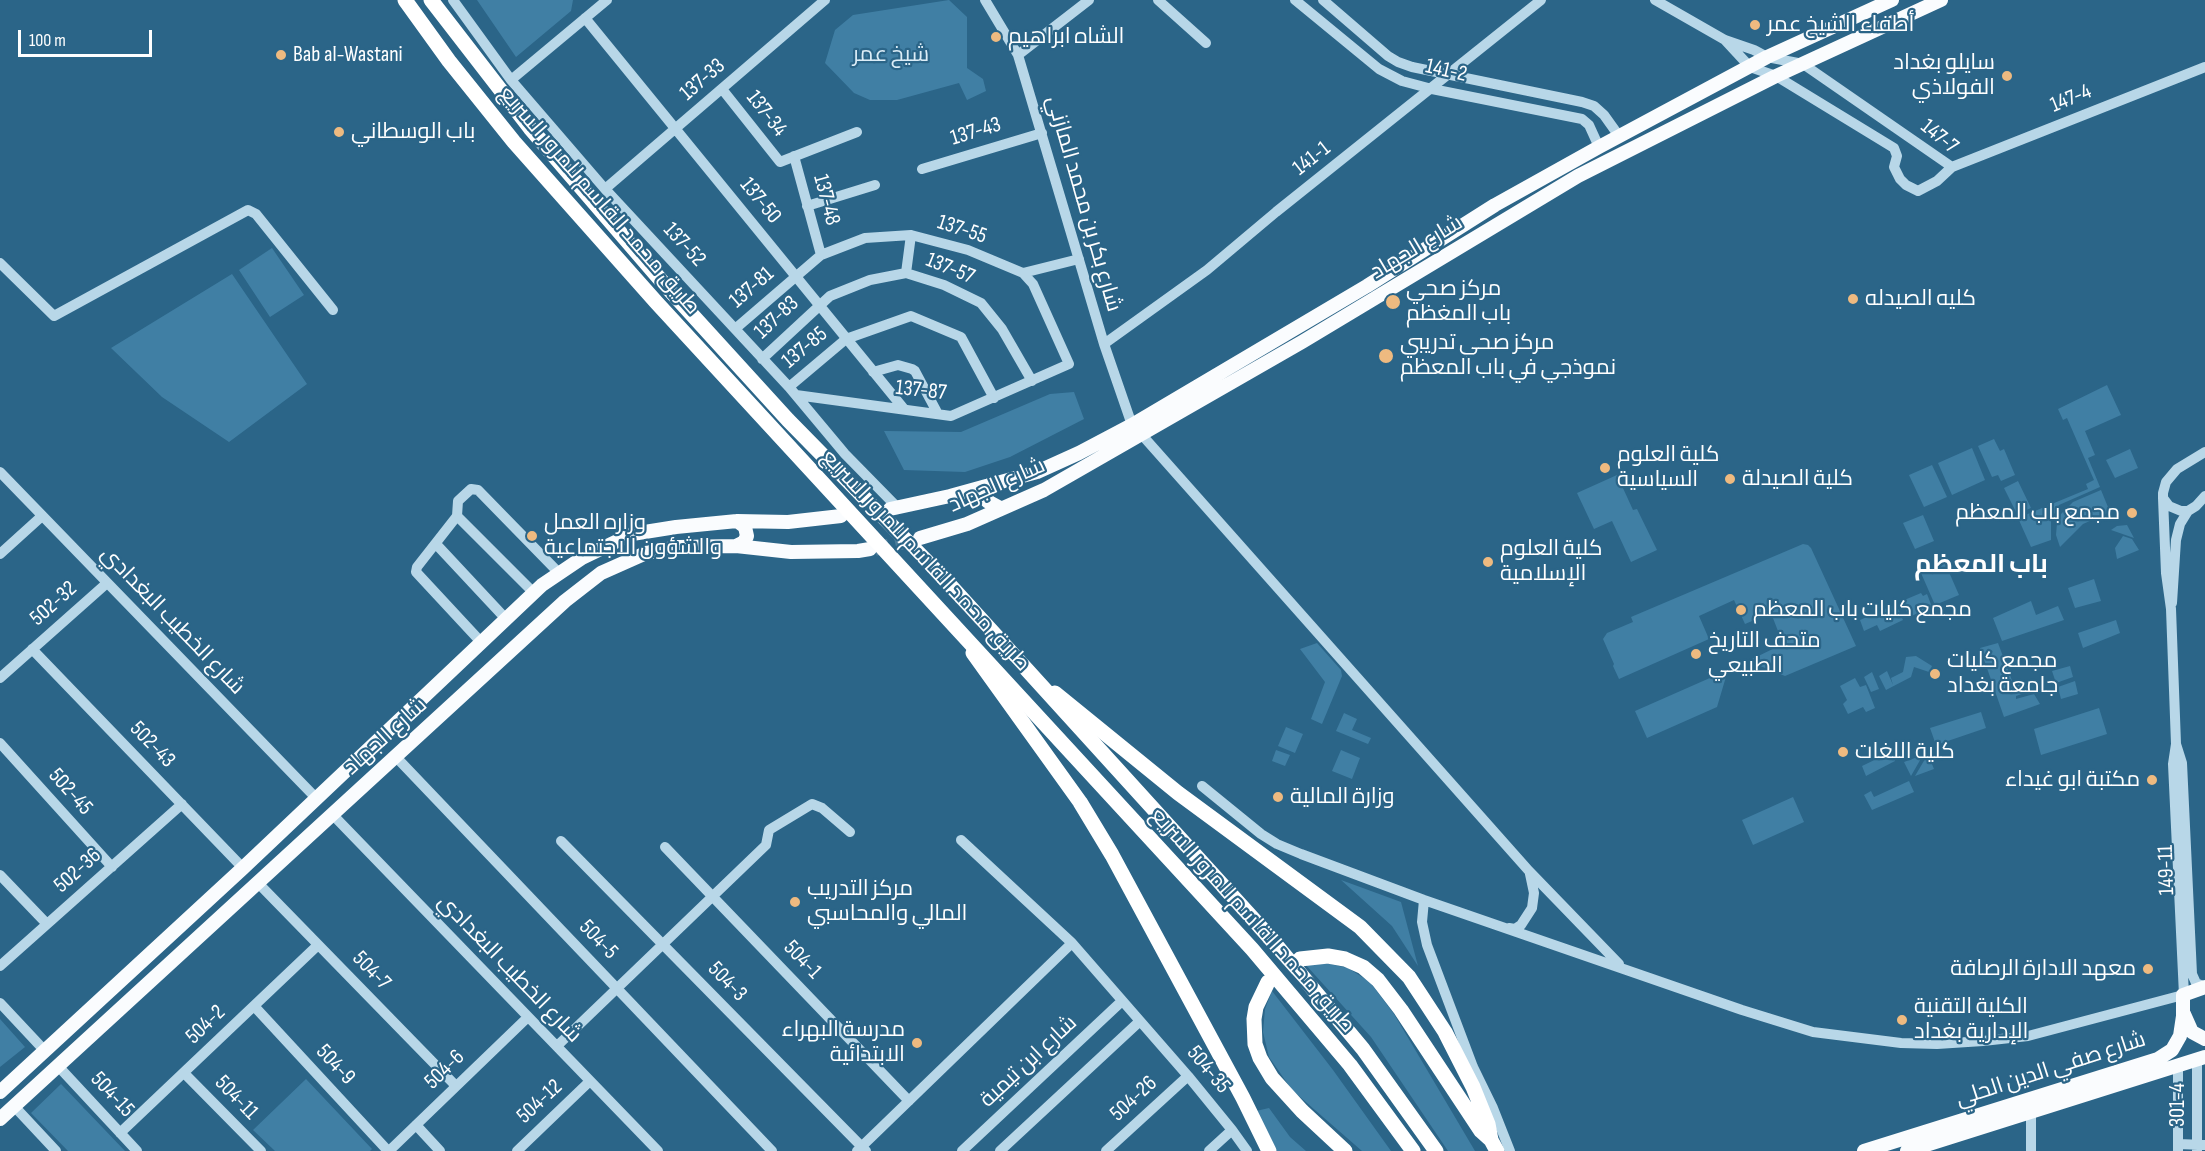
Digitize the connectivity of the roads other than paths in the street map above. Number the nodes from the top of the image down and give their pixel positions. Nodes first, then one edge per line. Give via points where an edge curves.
1 (405, 0) edge
2 (431, 0) edge
3 (453, 0) edge
4 (607, 0) edge
5 (825, 0) edge
6 (985, 0) edge
7 (1089, 0) edge
8 (1158, 0) edge
9 (1295, 0) edge
10 (1323, 0) edge
11 (1541, 0) edge
12 (1655, 0) edge
13 (1892, 0) edge
14 (1941, 0) edge
15 (585, 18) junction
16 (1725, 40) junction
17 (1206, 43) dead end
18 (1018, 55) junction
19 (1767, 57) junction
20 (1803, 64) junction
21 (1750, 67) junction
22 (2205, 67) edge
23 (1449, 75) junction
24 (1776, 76) junction
25 (511, 80) junction
26 (722, 89) junction
27 (1432, 89) junction
28 (675, 129) junction
29 (857, 132) dead end
30 (1042, 133) junction
31 (1619, 136) junction
32 (1599, 147) junction
33 (794, 156) junction
34 (1952, 167) junction
35 (922, 169) dead end
36 (875, 185) dead end
37 (605, 189) junction
38 (807, 206) junction
39 (911, 235) junction
40 (820, 255) junction
41 (1079, 259) junction
42 (0, 263) edge
43 (906, 273) junction
44 (1023, 273) junction
45 (795, 276) junction
46 (1371, 292) junction
47 (819, 305) junction
48 (333, 310) dead end
49 (735, 329) junction
50 (846, 339) junction
51 (1104, 344) junction
52 (762, 359) junction
53 (873, 372) junction
54 (1032, 381) junction
55 (792, 391) junction
56 (994, 398) junction
57 (904, 410) junction
58 (938, 414) junction
59 (1137, 430) junction
60 (2205, 452) edge
61 (2190, 460) junction
62 (2205, 464) edge
63 (0, 472) edge
64 (989, 485) junction
65 (2205, 496) edge
66 (2163, 498) junction
67 (894, 508) joint
68 (1000, 508) junction
69 (2188, 511) junction
70 (42, 516) junction
71 (457, 516) junction
72 (841, 516) dead end
73 (737, 521) junction
74 (920, 538) tunnel mouth
75 (436, 544) junction
76 (736, 546) junction
77 (870, 549) tunnel mouth
78 (0, 554) edge
79 (559, 573) junction
80 (107, 583) junction
81 (534, 593) junction
82 (2170, 609) junction
83 (506, 619) junction
84 (955, 629) junction
85 (481, 642) junction
86 (32, 649) junction
87 (1025, 668) junction
88 (0, 678) edge
89 (0, 743) edge
90 (2175, 744) junction
91 (396, 757) junction
92 (1202, 786) dead end
93 (316, 798) junction
94 (182, 804) junction
95 (332, 814) junction
96 (850, 832) dead end
97 (961, 840) dead end
98 (561, 841) dead end
99 (665, 847) dead end
100 (112, 867) junction
101 (243, 868) junction
102 (1528, 871) junction
103 (0, 875) edge
104 (258, 883) junction
105 (712, 896) junction
106 (1424, 900) junction
107 (47, 924) junction
108 (1508, 928) junction
109 (1072, 943) junction
110 (663, 944) junction
111 (318, 945) junction
112 (1300, 959) dead end
113 (0, 966) edge
114 (1621, 966) junction
115 (1268, 982) dead end
116 (2205, 987) edge
117 (617, 988) junction
118 (2183, 1000) junction
119 (1122, 1001) junction
120 (0, 1003) edge
121 (254, 1006) junction
122 (528, 1017) junction
123 (1140, 1021) junction
124 (2205, 1039) edge
125 (557, 1046) junction
126 (45, 1051) junction
127 (2201, 1058) edge
128 (57, 1066) junction
129 (2178, 1066) junction
130 (184, 1072) junction
131 (1188, 1076) junction
132 (590, 1081) junction
133 (456, 1086) junction
134 (0, 1091) edge
135 (909, 1101) junction
136 (14, 1106) junction
137 (2031, 1113) junction
138 (0, 1119) edge
139 (416, 1125) junction
140 (1232, 1130) junction
141 (120, 1133) junction
142 (1340, 1146) edge
143 (1494, 1146) edge
144 (2200, 1147) edge
145 (2178, 1148) edge
146 (518, 1150) edge
147 (862, 1150) edge
148 (56, 1151) edge
149 (137, 1151) edge
150 (261, 1151) edge
151 (388, 1151) edge
152 (440, 1151) edge
153 (658, 1151) edge
154 (772, 1151) edge
155 (962, 1151) edge
156 (1000, 1151) edge
157 (1106, 1151) edge
158 (1209, 1151) edge
159 (1247, 1151) edge
160 (1269, 1151) edge
161 (1413, 1151) edge
162 (1436, 1151) edge
163 (1510, 1151) edge
164 (1864, 1151) edge
165 (1907, 1151) edge
166 (2031, 1151) edge

1 - 84 highway, طريق محمد القاسم للمرور السريع, bridge via 514,142
2 - 87 highway, طريق محمد القاسم للمرور السريع, bridge via 530,128 665,285
3 - 25 street, 137-52
4 - 15 street
5 - 26 street, 137-33
6 - 18 street, شارع بكر بن محمد المازني
7 - 18 street
8 - 17 street
9 - 27 street, 141-2 via 1379,69 1402,81
10 - 23 street, 141-2 via 1388,56 1412,67
11 - 23 street, 141-1
12 - 16 street
13 - 19 main road, شارع الجهاد
14 - 20 main road, شارع الجهاد
15 - 25 street
15 - 28 street, 137-50
16 - 19 street
16 - 21 street
18 - 30 street, شارع بكر بن محمد المازني
19 - 20 street
19 - 21 main road, شارع الجهاد
20 - 24 main road, شارع الجهاد
20 - 34 street, 147-7
21 - 24 street
21 - 31 main road, شارع الجهاد
22 - 34 street, 147-4
23 - 27 street, 141-1
23 - 31 street, 141-2 via 1594,106
24 - 34 street, 147-7 via 1894,147 1894,167 1906,185 1918,191
24 - 46 main road, شارع الجهاد via 1578,176
25 - 37 street, 137-52
26 - 28 street, 137-33
26 - 33 street, 137-34 via 780,162
27 - 32 street, 141-2 via 1582,118 1589,124
27 - 51 street, 141-1 via 1207,270
28 - 37 street, 137-33
28 - 45 street, 137-50
29 - 33 street
30 - 35 street, 137-43
30 - 41 street, شارع بكر بن محمد المازني
31 - 32 main road, شارع الجهاد
32 - 46 main road, شارع الجهاد via 1496,206
33 - 38 street, 137-48
36 - 38 street
37 - 49 street, 137-52
38 - 40 street, 137-48
39 - 40 street, 137-55 via 865,238
39 - 43 street
39 - 44 street, 137-55 via 968,250
40 - 45 street, 137-55
41 - 44 street
41 - 51 street, شارع بكر بن محمد المازني
42 - 48 street via 54,316 248,210 256,214
43 - 47 street, 137-57 via 870,280 830,296
43 - 54 street, 137-57 via 981,303 1002,329
44 - 54 street, 137-87 via 1033,284 1069,364
45 - 47 street, 137-50
45 - 49 street, 137-81
46 - 59 main road, شارع الجهاد
47 - 50 street, 137-50
47 - 52 street, 137-83
49 - 52 street, 137-52
50 - 53 street, 137-50
50 - 55 street, 137-85
50 - 56 street via 911,316 961,338
51 - 59 street, شارع بكر بن محمد المازني
52 - 55 street, 137-52
53 - 57 street, 137-50
53 - 58 street via 898,365 912,369
54 - 56 street, 137-87
55 - 57 street, 137-87
55 - 67 street, 137-52
56 - 58 street, 137-87 via 951,416
57 - 58 street, 137-87
59 - 64 main road, شارع الجهاد via 1037,472
59 - 68 main road, شارع الجهاد via 1044,490
59 - 102 street
60 - 61 street
61 - 62 street
61 - 66 street via 2170,477
63 - 70 street, شارع الخطيب البغدادي
64 - 67 main road, شارع الجهاد
64 - 68 main road via 987,501
65 - 69 street
66 - 69 street via 2174,509
66 - 82 street, 149-11
68 - 74 main road, شارع الجهاد via 967,524
69 - 82 street, 149-11 via 2175,540
70 - 78 street
70 - 80 street, شارع الخطيب البغدادي
71 - 75 street
71 - 79 street via 458,501 471,489 478,490
71 - 81 street
72 - 73 main road, شارع الجهاد via 788,522
73 - 76 main road via 747,533 744,542
73 - 79 main road, شارع الجهاد via 632,534
75 - 83 street
75 - 85 street via 416,572
76 - 77 main road, شارع الجهاد via 791,552
76 - 91 main road, شارع الجهاد via 679,547 646,553 601,573
79 - 81 main road, شارع الجهاد
80 - 86 street, 502-32
80 - 93 street, شارع الخطيب البغدادي
81 - 83 main road, شارع الجهاد
82 - 90 street, 149-11
83 - 85 main road, شارع الجهاد
84 - 160 highway, bridge via 1080,802 1112,855
84 - 161 highway, طريق محمد القاسم للمرور السريع, bridge via 1252,949 1336,1048
85 - 93 main road, شارع الجهاد
86 - 88 street, 502-32
86 - 94 street, 502-43
87 - 143 highway, bridge via 1150,771 1360,927 1409,977 1445,1032 1488,1124
87 - 162 highway, طريق محمد القاسم للمرور السريع, bridge via 1267,934 1363,1049
89 - 100 street, 502-45
90 - 116 street, 149-11 via 2182,763 2193,974 2196,983
90 - 118 street, 149-11
91 - 95 main road, شارع الجهاد
91 - 117 street, 504-5
92 - 106 street via 1277,844
93 - 101 main road, شارع الجهاد
94 - 100 street, 502-36
94 - 101 street, 502-43
95 - 104 main road, شارع الجهاد
95 - 122 street, شارع الخطيب البغدادي
96 - 105 street via 812,804 769,830 766,845
97 - 109 street, 504-35
98 - 110 street, 504-3
99 - 105 street, 504-1
100 - 107 street, 502-36
101 - 126 main road, شارع الجهاد
102 - 108 street via 1534,893 1532,908 1521,926
102 - 114 street
103 - 107 street
104 - 111 street, 504-7
104 - 128 main road, شارع الجهاد
105 - 110 street
105 - 135 street, 504-1
106 - 108 street
106 - 163 street via 1422,922 1427,945
107 - 113 street, 502-36
108 - 114 street
109 - 119 street, 504-35
109 - 135 street
110 - 117 street
110 - 147 street, 504-3
111 - 121 street, 504-2
111 - 133 street, 504-7
112 - 143 highway via 1345,959 1378,980
114 - 118 street via 1813,1032 1901,1042 1949,1043 2028,1036
115 - 142 highway via 1254,1019 1260,1058 1272,1078
116 - 118 main road
117 - 125 street
117 - 154 street, 504-5
118 - 124 main road via 2188,1025
118 - 164 main road, شارع صفي الدين الحلي via 2179,1040 2158,1059
119 - 123 street, 504-35
119 - 155 street, شارع ابن تيمية
120 - 126 street
121 - 130 street, 504-2
121 - 151 street, 504-9
122 - 125 street, شارع الخطيب البغدادي
122 - 133 street, 504-6
123 - 131 street, 504-35
123 - 156 street, شارع ابن تيمية
125 - 132 street, شارع الخطيب البغدادي
126 - 134 main road, شارع الجهاد
127 - 129 main road, شارع صفي الدين الحلي
127 - 144 street, 301-4
128 - 136 main road, شارع الجهاد
128 - 141 street, 504-15
129 - 137 main road, شارع صفي الدين الحلي
129 - 145 street, 301-4
130 - 141 street, 504-2
130 - 150 street, 504-11
131 - 140 street, 504-35
131 - 157 street, 504-26
132 - 146 street, 504-12
132 - 153 street, شارع الخطيب البغدادي
133 - 139 street, 504-6
135 - 147 street
136 - 138 main road, شارع الجهاد
136 - 148 street
137 - 165 main road, شارع صفي الدين الحلي
137 - 166 street
139 - 151 street, 504-6
139 - 152 street
140 - 158 street
140 - 159 street, 504-35
141 - 149 street, 504-15
144 - 145 street

